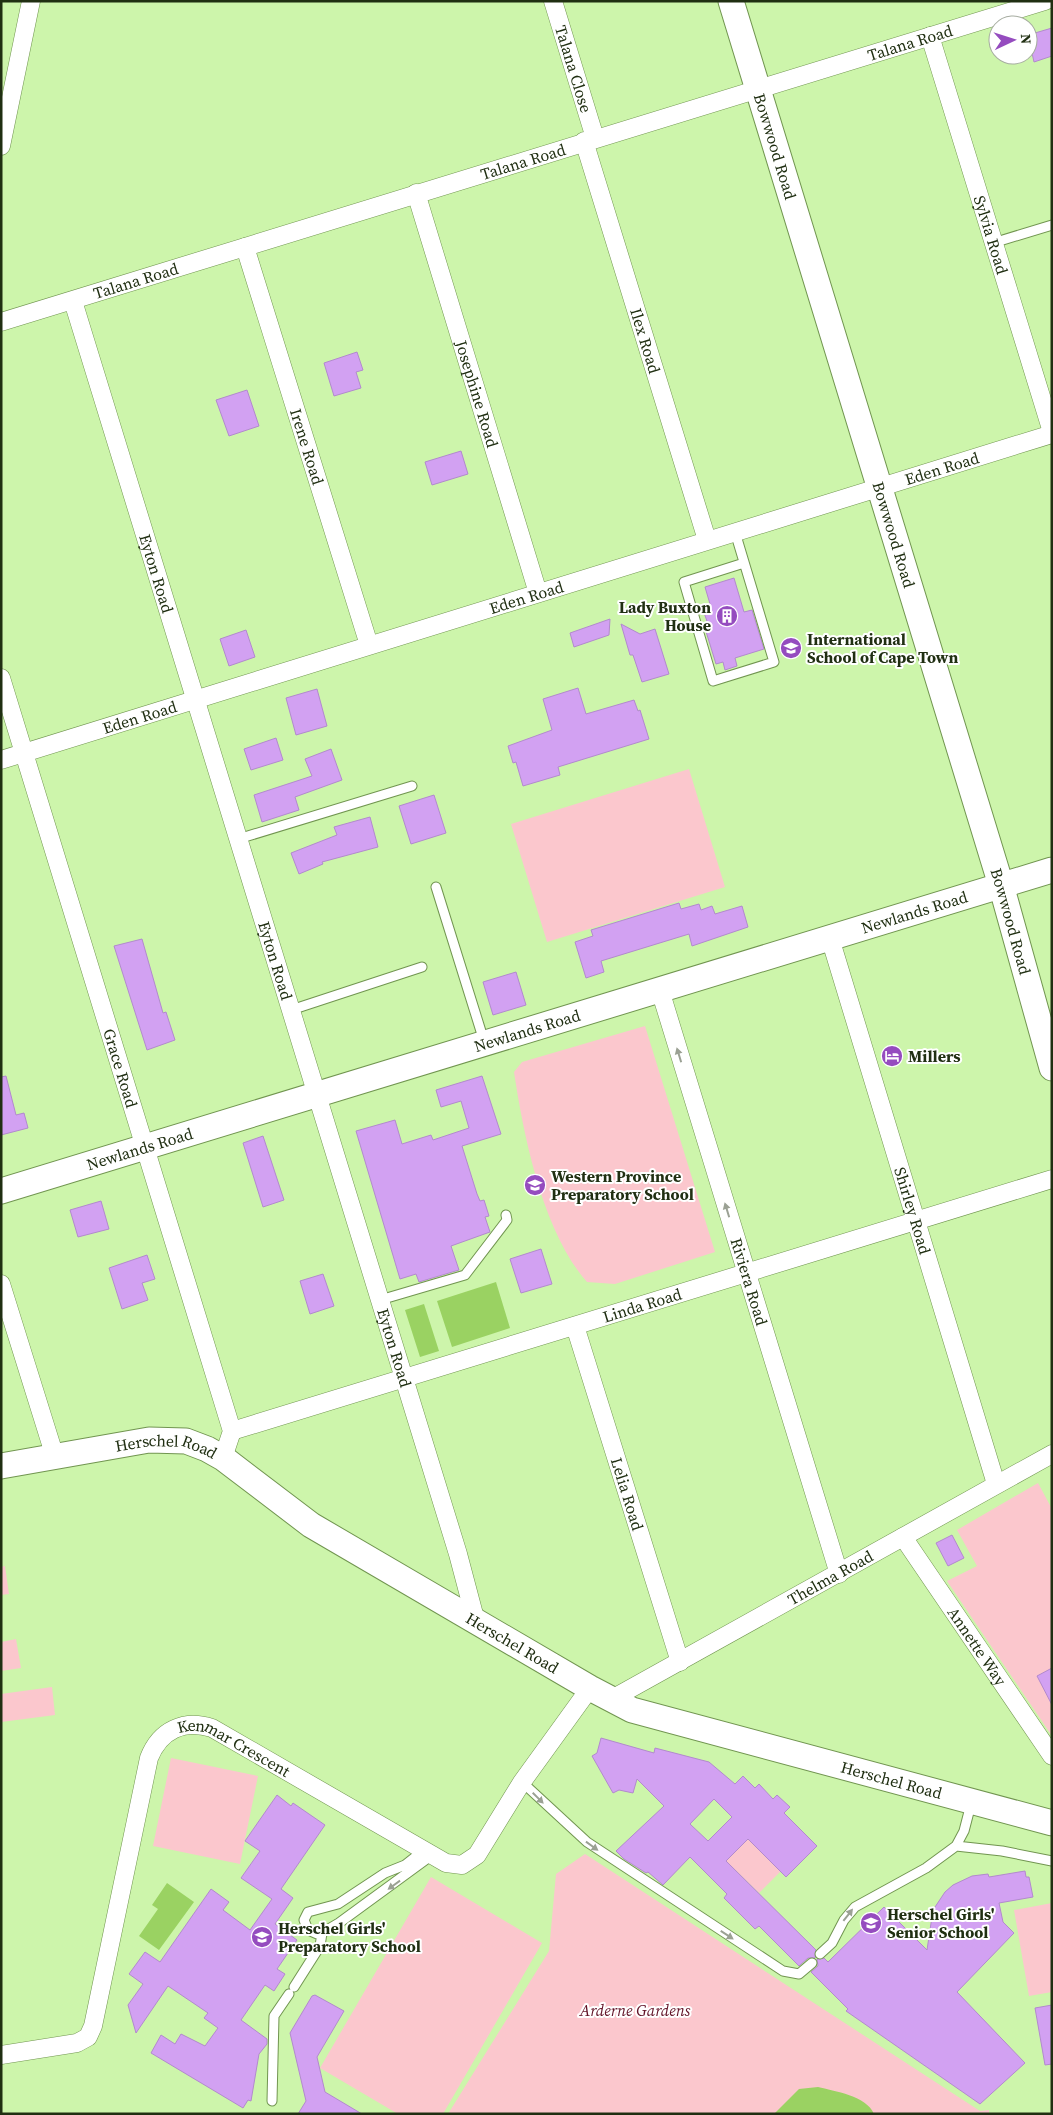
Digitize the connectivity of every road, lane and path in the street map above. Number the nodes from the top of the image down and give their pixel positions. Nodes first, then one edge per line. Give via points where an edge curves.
1 (31, 1) edge
2 (553, 1) edge
3 (730, 1) edge
4 (1045, 1) edge
5 (930, 36) junction
6 (758, 89) junction
7 (590, 140) junction
8 (1, 146) edge
9 (416, 194) junction
10 (1052, 225) edge
11 (993, 243) junction
12 (245, 247) junction
13 (73, 301) junction
14 (2, 322) edge
15 (1052, 433) edge
16 (879, 487) junction
17 (735, 532) junction
18 (707, 540) junction
19 (744, 563) junction
20 (538, 593) junction
21 (369, 645) junction
22 (1, 678) edge
23 (195, 699) junction
24 (24, 754) junction
25 (1, 760) edge
26 (412, 786) dead end
27 (238, 838) junction
28 (1052, 870) edge
29 (1001, 885) junction
30 (436, 886) dead end
31 (830, 938) junction
32 (422, 968) dead end
33 (660, 990) junction
34 (291, 1010) junction
35 (485, 1043) junction
36 (1052, 1068) edge
37 (317, 1094) junction
38 (145, 1146) junction
39 (1052, 1179) edge
40 (1, 1191) edge
41 (506, 1215) dead end
42 (916, 1221) junction
43 (746, 1273) junction
44 (1, 1284) edge
45 (380, 1300) junction
46 (575, 1326) junction
47 (405, 1379) junction
48 (232, 1431) junction
49 (1052, 1454) edge
50 (55, 1458) junction
51 (224, 1458) junction
52 (1, 1466) edge
53 (996, 1484) junction
54 (903, 1537) junction
55 (838, 1574) junction
56 (476, 1622) junction
57 (680, 1662) junction
58 (600, 1694) junction
59 (1052, 1756) edge
60 (522, 1782) junction
61 (972, 1801) junction
62 (1052, 1823) edge
63 (956, 1846) junction
64 (428, 1853) junction
65 (1052, 1862) edge
66 (322, 1933) junction
67 (820, 1954) dead end
68 (812, 1963) dead end
69 (1, 2055) edge
70 (272, 2101) dead end

1 - 8 street
2 - 7 street, Talana Close
3 - 6 street, Bowwood Road
4 - 5 street, Talana Road
5 - 6 street, Talana Road
5 - 11 street, Sylvia Road
6 - 7 street, Talana Road
6 - 16 street, Bowwood Road
7 - 9 street, Talana Road
7 - 18 street, Ilex Road
9 - 12 street, Talana Road
9 - 20 street, Josephine Road
10 - 11 lane
11 - 15 street, Sylvia Road
12 - 13 street, Talana Road
12 - 21 street, Irene Road
13 - 14 street, Talana Road
13 - 23 street, Eyton Road
15 - 16 street, Eden Road
16 - 17 street, Eden Road
16 - 29 street, Bowwood Road
17 - 18 street, Eden Road
17 - 19 lane
18 - 20 street, Eden Road
19 - 19 lane via 774,662 713,681 684,582
20 - 21 street, Eden Road
21 - 23 street, Eden Road
22 - 24 street, Grace Road
23 - 24 street, Eden Road
23 - 27 street, Eyton Road
24 - 25 street, Eden Road
24 - 38 street, Grace Road
26 - 27 lane
27 - 34 street, Eyton Road
28 - 29 street, Newlands Road
29 - 31 street, Newlands Road
29 - 36 street, Bowwood Road
30 - 35 lane
31 - 33 street, Newlands Road
31 - 42 street, Shirley Road
32 - 34 lane
33 - 35 street, Newlands Road
43 -> 33 street, Riviera Road
34 - 37 street, Eyton Road
35 - 37 street, Newlands Road
37 - 38 street, Newlands Road
37 - 45 street, Eyton Road
38 - 40 street, Newlands Road
38 - 48 street, Grace Road
39 - 42 street, Linda Road
41 - 45 lane via 507,1220 465,1274
42 - 43 street, Linda Road
42 - 53 street, Shirley Road
43 - 46 street, Linda Road
43 - 55 street, Riviera Road
44 - 50 street
45 - 47 street, Eyton Road
46 - 47 street, Linda Road
46 - 57 street, Lelia Road
47 - 48 street, Linda Road
47 - 56 street, Eyton Road
48 - 51 street
49 - 53 street, Thelma Road
50 - 51 street, Herschel Road via 165,1440 193,1443
50 - 52 street, Herschel Road
51 - 56 street, Herschel Road via 311,1525
53 - 54 street, Thelma Road
54 - 55 street, Thelma Road
54 - 59 street, Annette Way
55 - 57 street, Thelma Road
56 - 58 street, Herschel Road
57 - 58 street, Thelma Road
58 - 60 street, Kenmar Crescent
58 - 61 street, Herschel Road via 632,1710 664,1720
60 - 64 street, Kenmar Crescent via 469,1863 455,1866
60 -> 68 lane via 593,1847 782,1971 799,1974
61 - 62 street, Herschel Road
61 - 63 lane via 964,1832
63 - 65 lane via 1002,1851
67 -> 63 lane via 832,1943 855,1907 926,1868
64 -> 66 lane via 353,1914
64 - 66 lane via 385,1873 338,1904 308,1912 304,1920 308,1930
64 - 69 street, Kenmar Crescent via 212,1728 192,1724 172,1729 158,1741 149,1758 93,2026 88,2037 77,2043
66 - 70 lane via 320,1946 274,2016

